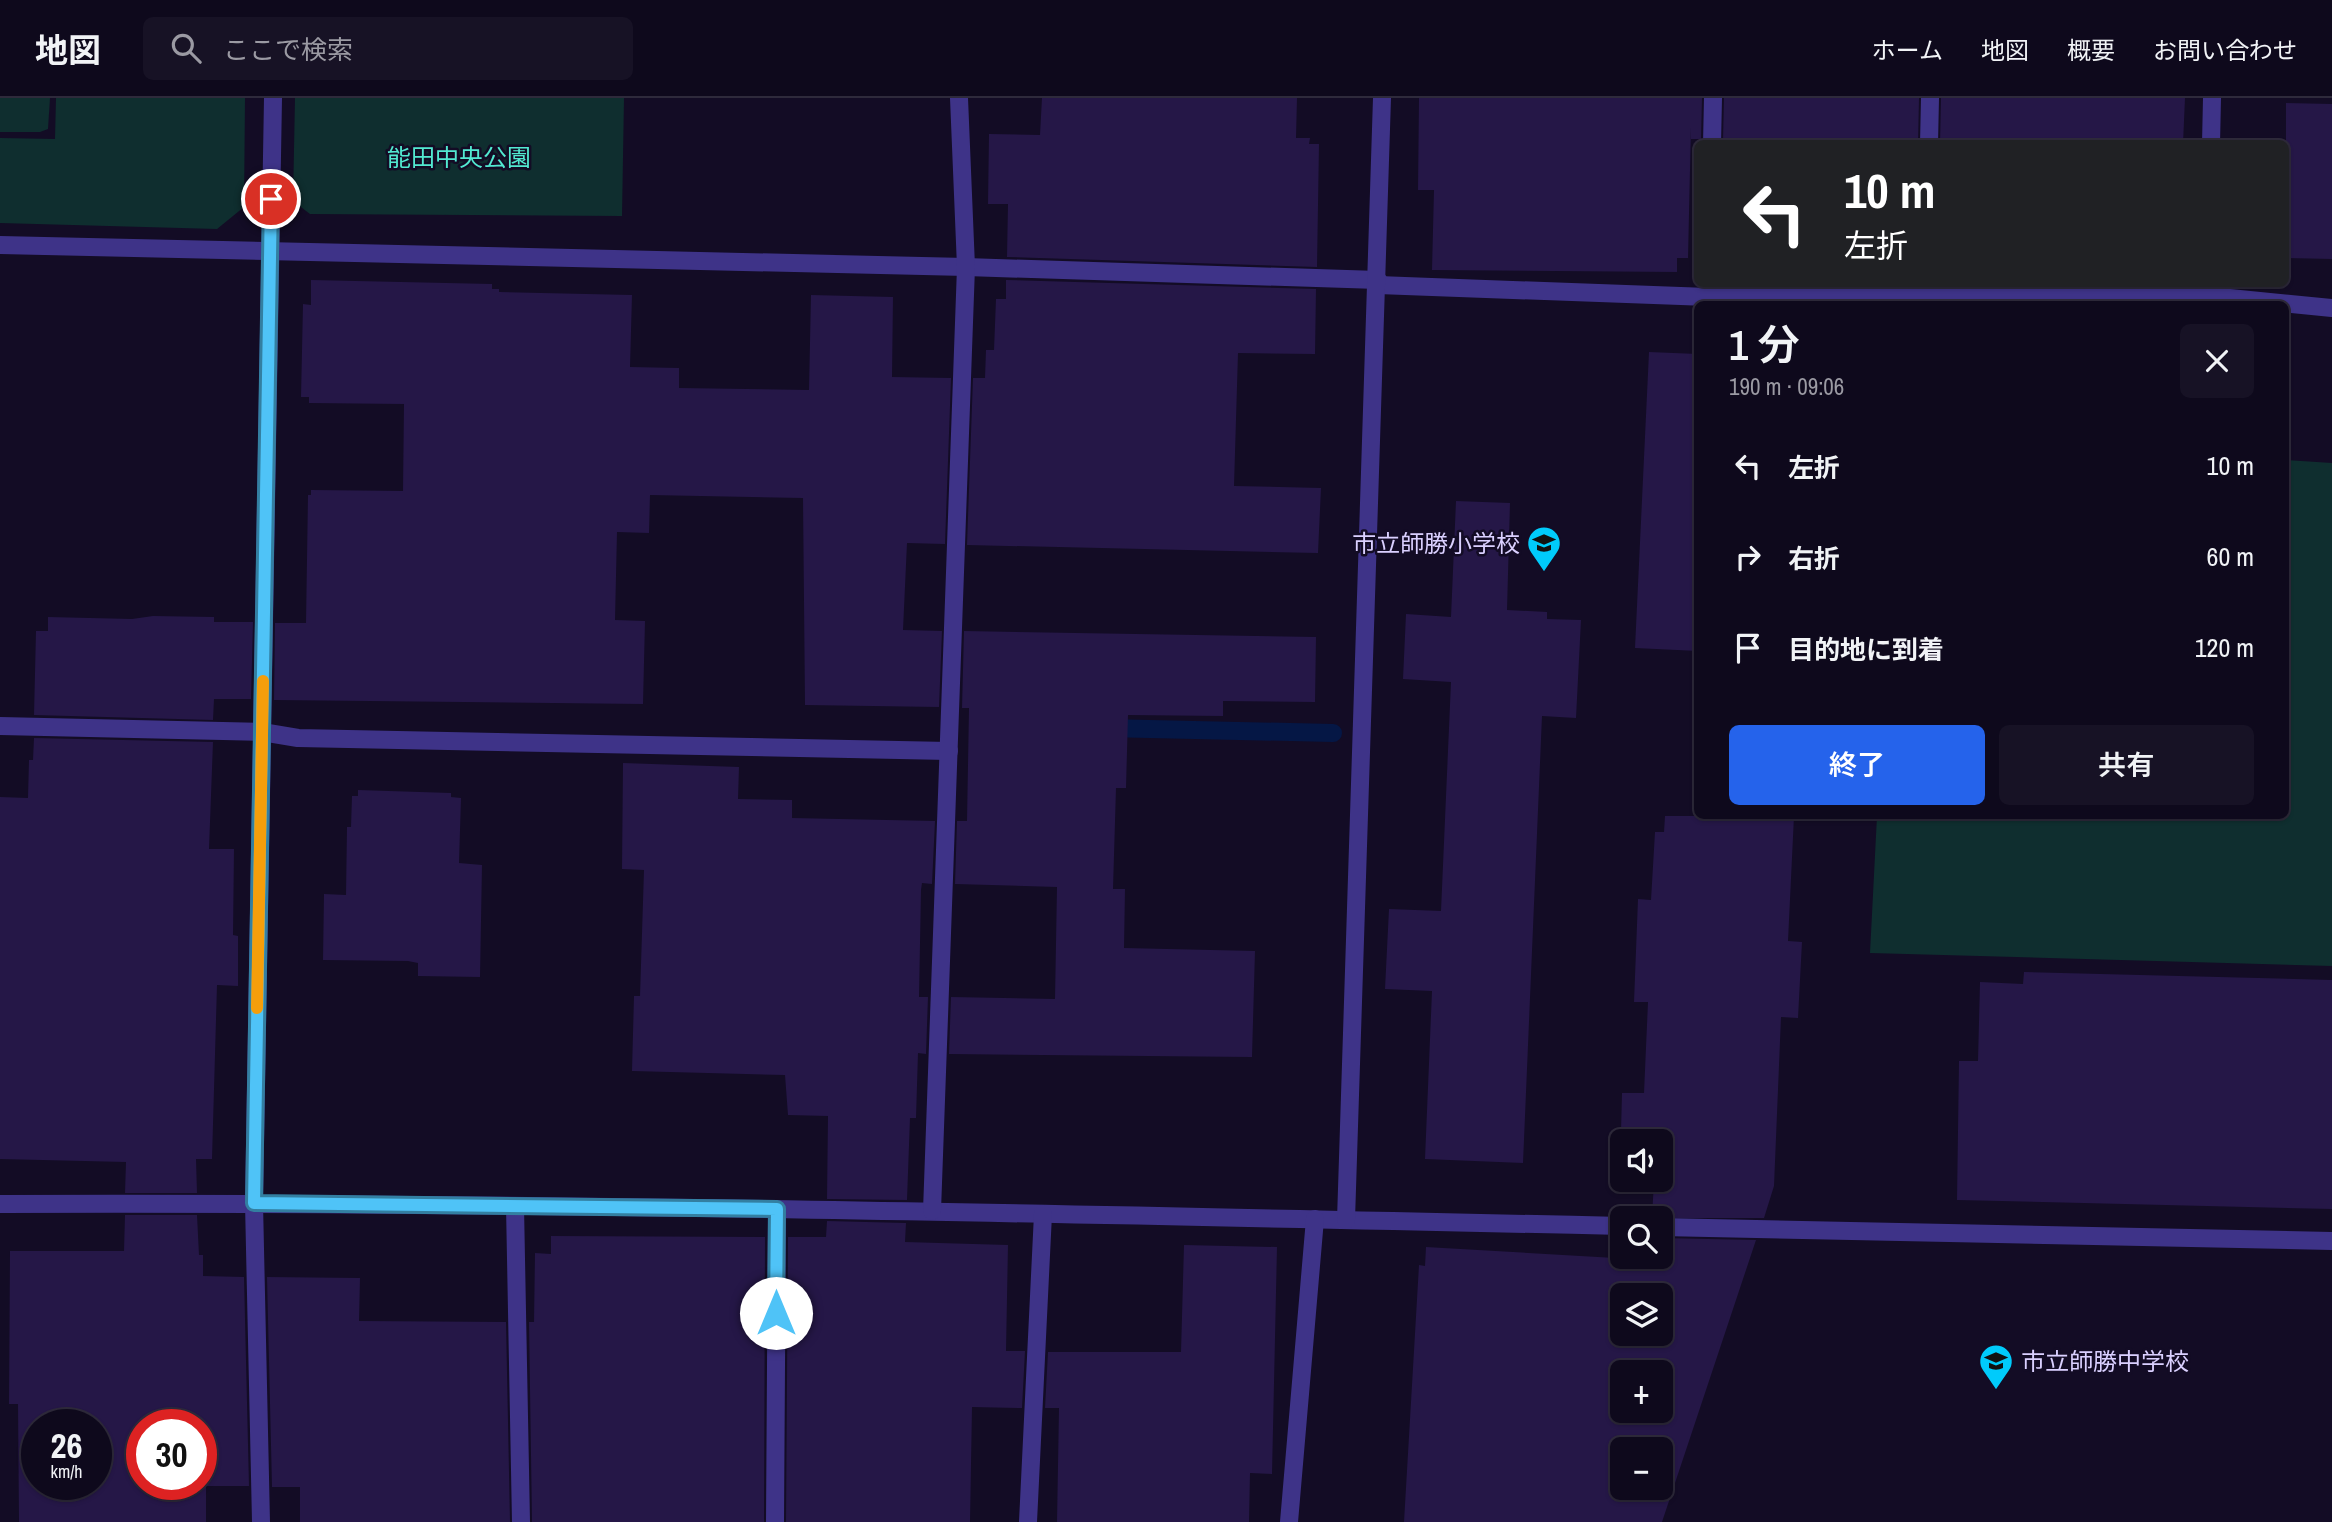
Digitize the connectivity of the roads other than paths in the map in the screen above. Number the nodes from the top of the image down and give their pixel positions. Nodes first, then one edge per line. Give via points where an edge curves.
1 (273, 98) edge
2 (958, 98) edge
3 (1382, 98) edge
4 (1713, 98) edge
5 (1930, 98) edge
6 (2212, 98) edge
7 (1712, 140) edge
8 (1929, 140) edge
9 (2211, 140) edge
10 (0, 245) edge
11 (270, 250) junction
12 (966, 267) junction
13 (1378, 283) junction
14 (1708, 290) edge
15 (1926, 290) edge
16 (2210, 290) edge
17 (2285, 301) edge
18 (2289, 302) edge
19 (2332, 308) edge
20 (0, 726) edge
21 (262, 732) junction
22 (949, 751) junction
23 (254, 1203) junction
24 (0, 1204) edge
25 (514, 1206) junction
26 (777, 1209) junction
27 (932, 1211) junction
28 (1043, 1214) junction
29 (1315, 1219) junction
30 (1346, 1220) junction
31 (1610, 1226) edge
32 (1673, 1227) edge
33 (2332, 1241) edge
34 (261, 1522) edge
35 (521, 1522) edge
36 (775, 1522) edge
37 (1028, 1522) edge
38 (1289, 1522) edge

1 - 11 street
2 - 12 street
3 - 13 street
4 - 7 street
5 - 8 street
6 - 9 street
10 - 11 street
11 - 12 street
11 - 21 street
12 - 13 street
12 - 22 street
13 - 14 street
13 - 30 street
14 - 15 street
15 - 16 street
16 - 17 street
18 - 19 street
20 - 21 street
21 - 22 street via 298,738
21 - 23 street
22 - 27 street
23 - 24 street
23 - 25 street
23 - 34 street
25 - 26 street
25 - 35 street
26 - 27 street
26 - 36 street
27 - 28 street
28 - 29 street
28 - 37 street
29 - 30 street
29 - 38 street
30 - 31 street
32 - 33 street

